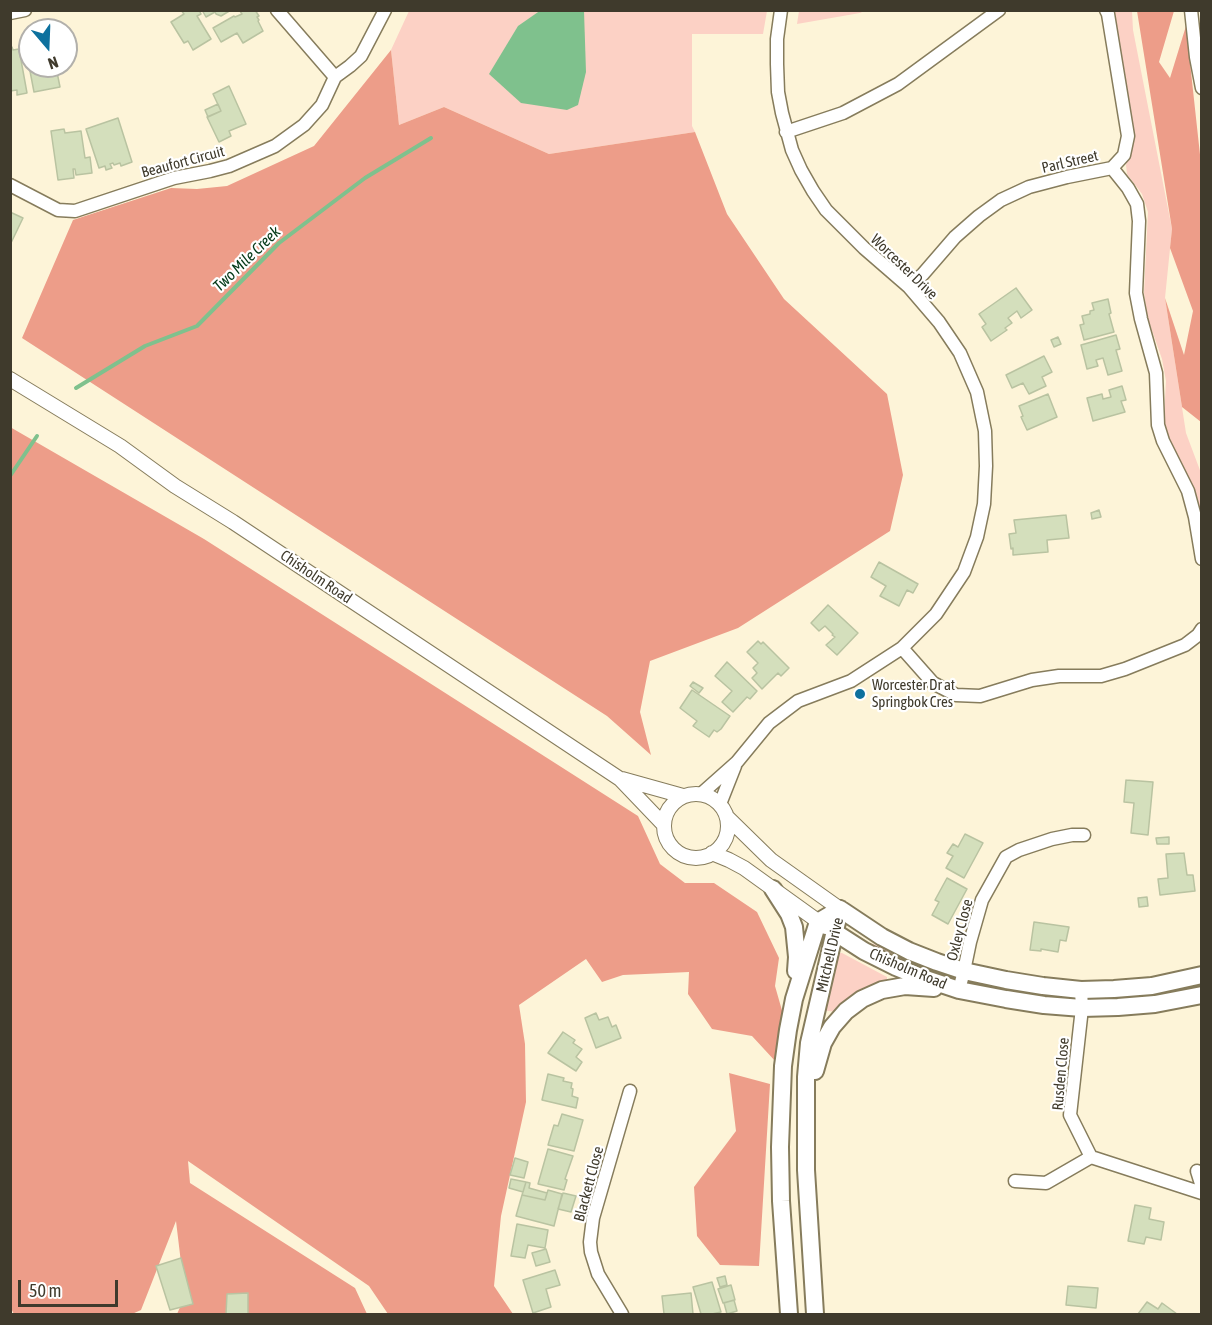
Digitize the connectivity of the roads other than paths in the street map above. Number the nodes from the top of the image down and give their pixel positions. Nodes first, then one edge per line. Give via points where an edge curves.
1 (25, 10) edge
2 (277, 10) edge
3 (385, 10) edge
4 (781, 10) edge
5 (999, 10) edge
6 (1106, 10) edge
7 (1191, 10) edge
8 (10, 13) edge
9 (335, 77) junction
10 (1202, 88) edge
11 (786, 132) junction
12 (1112, 168) junction
13 (10, 185) edge
14 (909, 287) junction
15 (10, 379) edge
16 (1202, 560) edge
17 (1202, 630) edge
18 (902, 648) junction
19 (737, 762) junction
20 (620, 779) junction
21 (701, 794) junction
22 (682, 796) junction
23 (720, 804) junction
24 (727, 817) junction
25 (664, 825) junction
26 (1084, 835) dead end
27 (712, 853) junction
28 (773, 889) junction
29 (840, 909) junction
30 (818, 922) junction
31 (836, 933) junction
32 (964, 971) junction
33 (1202, 975) edge
34 (959, 990) junction
35 (1081, 990) junction
36 (1202, 995) edge
37 (795, 999) junction
38 (1082, 1008) junction
39 (630, 1091) dead end
40 (805, 1118) junction
41 (1091, 1157) junction
42 (1197, 1171) dead end
43 (1015, 1181) dead end
44 (1202, 1187) edge
45 (1202, 1193) edge
46 (622, 1314) edge
47 (789, 1314) edge
48 (815, 1314) edge

1 - 8 street
2 - 9 street
3 - 9 street, Beaufort Circuit via 361,56
4 - 11 street, Worcester Drive via 778,92
5 - 11 street via 898,84 843,113
6 - 12 street, Parl Street via 1128,136 1124,155
7 - 10 street
9 - 13 street, Beaufort Circuit via 322,105 304,126 275,146 229,166 174,177 75,211 58,210
11 - 14 street, Worcester Drive via 801,170 826,210
12 - 14 street, Parl Street via 1029,187 1001,200 955,237
12 - 16 street via 1137,204 1140,221 1136,293 1156,373 1158,425 1188,490
14 - 18 street, Worcester Drive via 960,353 977,392 987,466 977,537 964,572 936,614
15 - 20 street, Chisholm Road via 120,446
17 - 18 street via 1185,645 1125,669 1101,676 1032,680 980,696 956,695 933,683
18 - 19 street, Worcester Drive via 851,681 798,701 769,723
19 - 21 street, Worcester Drive
19 - 23 street, Worcester Drive
20 - 22 street, Chisholm Road
20 - 25 street, Chisholm Road
21 - 22 street
21 - 23 street
22 - 25 street via 669,808
23 - 24 street
24 - 27 street via 726,838
24 - 29 street, Chisholm Road via 771,860
25 - 27 street via 668,841 680,854 696,858
26 - 32 street, Oxley Close via 1052,839 1006,857 982,900
27 - 28 street, Chisholm Road via 744,868
28 - 30 street, Chisholm Road
28 - 37 main road via 794,927
29 - 30 main road, Mitchell Drive
29 - 31 main road, Mitchell Drive
29 - 32 main road, Chisholm Road via 909,951
30 - 31 street, Chisholm Road
30 - 37 main road, Mitchell Drive
31 - 34 main road, Chisholm Road via 896,967
31 - 40 main road, Mitchell Drive via 809,1043
32 - 34 street, Oxley Close
32 - 35 main road, Chisholm Road
33 - 35 main road, Chisholm Road via 1152,986
34 - 38 main road, Chisholm Road
34 - 40 main road via 905,986 882,990 846,1011 823,1043
35 - 38 street, Rusden Close
36 - 38 main road, Chisholm Road via 1155,1004
37 - 47 main road, Mitchell Drive via 783,1066 780,1147
38 - 41 street, Rusden Close via 1070,1115
39 - 46 street, Blackett Close via 593,1218 590,1242 598,1274
40 - 48 main road, Mitchell Drive
41 - 43 street via 1046,1184
41 - 45 street
42 - 44 street

